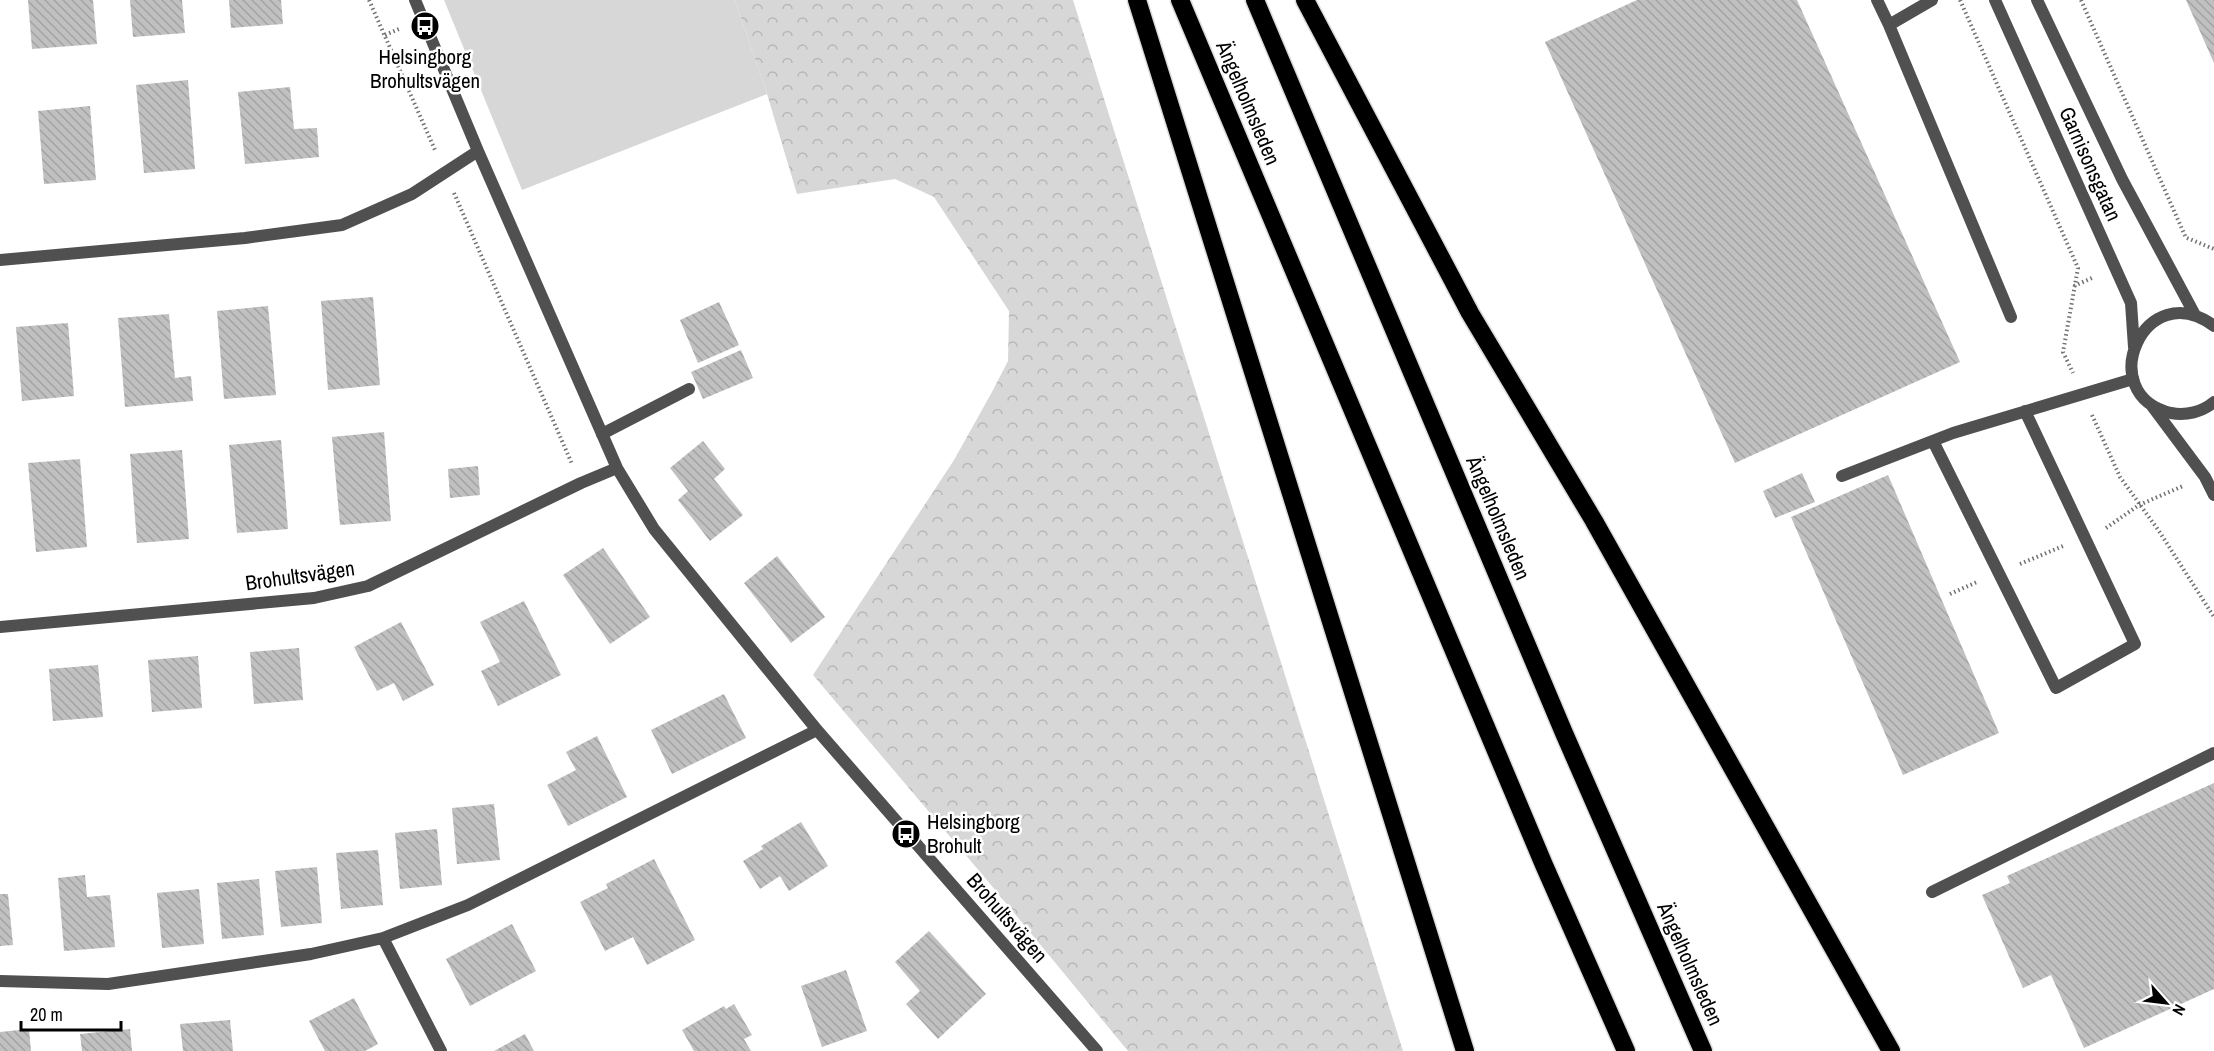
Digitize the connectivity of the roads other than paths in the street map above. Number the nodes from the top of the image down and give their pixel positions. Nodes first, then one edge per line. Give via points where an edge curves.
1 (415, 0) edge
2 (1137, 0) edge
3 (1180, 0) edge
4 (1255, 0) edge
5 (1305, 0) edge
6 (1877, 0) edge
7 (1932, 0) edge
8 (1995, 0) edge
9 (2037, 0) edge
10 (1889, 25) junction
11 (478, 152) junction
12 (0, 260) edge
13 (2214, 310) edge
14 (2198, 316) junction
15 (2011, 317) dead end
16 (2214, 326) edge
17 (2134, 347) junction
18 (2133, 379) junction
19 (689, 389) dead end
20 (2214, 402) edge
21 (2150, 403) junction
22 (2025, 411) junction
23 (602, 434) junction
24 (1933, 441) junction
25 (617, 468) junction
26 (1842, 476) dead end
27 (2214, 495) edge
28 (0, 627) edge
29 (817, 730) junction
30 (2214, 753) edge
31 (1932, 892) dead end
32 (383, 938) junction
33 (0, 981) edge
34 (441, 1051) edge
35 (1097, 1051) edge
36 (1465, 1051) edge
37 (1626, 1051) edge
38 (1703, 1051) edge
39 (1891, 1051) edge

1 - 11 street, Brohultsvägen
2 - 36 highway
3 - 37 highway, Ängelholmsleden
4 - 38 highway, Ängelholmsleden via 1564,733
5 - 39 highway via 1470,313 1594,521
6 - 10 street
7 - 10 street
8 - 17 street, Garnisonsgatan via 2131,303
9 - 14 street, Garnisonsgatan via 2122,178
10 - 15 street
11 - 12 street via 403,198 342,225 245,238
11 - 23 street, Brohultsvägen
13 - 14 street
14 - 16 street, Garnisonsgatan
14 - 17 street via 2163,317 2145,328
17 - 18 street, Garnisonsgatan
18 - 21 street
18 - 22 street
19 - 23 street
20 - 21 street via 2189,414 2162,411
21 - 27 street
22 - 24 street
22 - 24 street via 2135,644 2056,688
23 - 25 street, Brohultsvägen
24 - 26 street
25 - 28 street, Brohultsvägen via 368,586 314,598
25 - 29 street, Brohultsvägen via 654,529
29 - 32 street via 468,905
29 - 35 street, Brohultsvägen
30 - 31 street
32 - 33 street via 311,954 108,984
32 - 34 street

